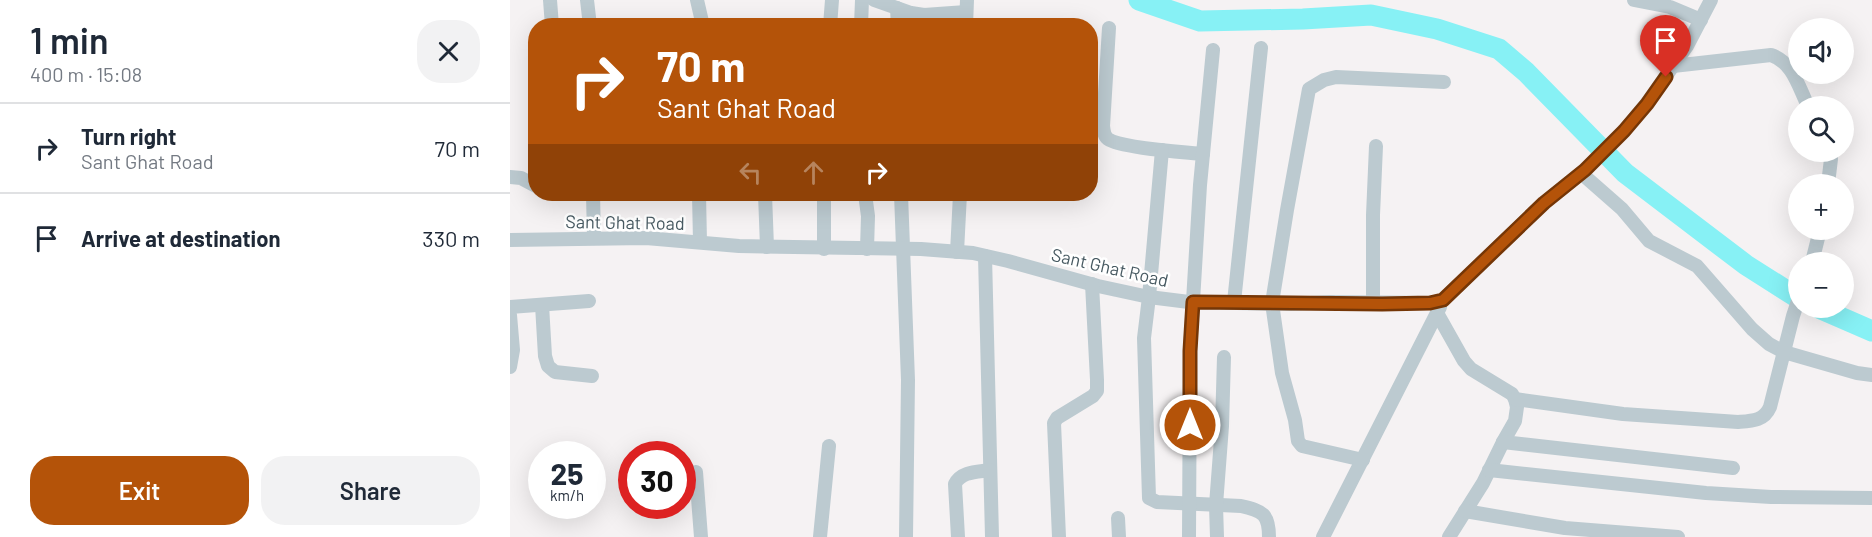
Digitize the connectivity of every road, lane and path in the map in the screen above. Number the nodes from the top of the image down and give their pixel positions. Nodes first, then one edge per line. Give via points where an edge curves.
1 (550, 0) edge
2 (587, 0) edge
3 (698, 0) edge
4 (832, 0) edge
5 (862, 0) edge
6 (874, 0) edge
7 (1634, 0) edge
8 (1711, 0) edge
9 (897, 8) junction
10 (966, 13) edge
11 (551, 18) edge
12 (589, 18) edge
13 (701, 18) edge
14 (831, 18) edge
15 (861, 18) edge
16 (897, 18) edge
17 (1701, 20) junction
18 (1109, 28) dead end
19 (1261, 48) dead end
20 (1213, 50) dead end
21 (1673, 66) junction
22 (1444, 82) dead end
23 (1803, 96) edge
24 (1376, 146) dead end
25 (1162, 150) junction
26 (1203, 154) junction
27 (1583, 171) junction
28 (510, 177) edge
29 (528, 182) edge
30 (593, 201) edge
31 (699, 201) edge
32 (765, 201) edge
33 (824, 201) edge
34 (866, 201) edge
35 (901, 201) edge
36 (960, 201) edge
37 (594, 238) junction
38 (510, 240) edge
39 (700, 242) junction
40 (767, 248) junction
41 (824, 249) junction
42 (867, 249) junction
43 (902, 249) junction
44 (957, 252) junction
45 (985, 256) junction
46 (1092, 284) junction
47 (1149, 297) junction
48 (1443, 300) junction
49 (589, 301) dead end
50 (1193, 302) junction
51 (1234, 302) junction
52 (1272, 303) junction
53 (1373, 304) junction
54 (542, 305) junction
55 (510, 307) edge
56 (1437, 313) junction
57 (510, 315) edge
58 (1792, 318) edge
59 (1784, 352) junction
60 (1224, 357) dead end
61 (510, 367) edge
62 (1872, 375) edge
63 (592, 376) dead end
64 (1515, 399) junction
65 (1503, 442) junction
66 (829, 446) dead end
67 (1363, 460) junction
68 (1733, 468) dead end
69 (990, 470) junction
70 (1489, 470) junction
71 (696, 472) dead end
72 (1872, 498) edge
73 (1190, 504) junction
74 (1216, 505) junction
75 (1465, 512) junction
76 (1118, 518) dead end
77 (701, 537) edge
78 (820, 537) edge
79 (906, 537) edge
80 (957, 537) edge
81 (992, 537) edge
82 (1059, 537) edge
83 (1119, 537) edge
84 (1189, 537) edge
85 (1217, 537) edge
86 (1269, 537) edge
87 (1323, 537) edge
88 (1449, 537) edge
89 (1678, 537) edge

1 - 11 street
2 - 12 street
3 - 13 street
4 - 14 street
5 - 15 street
6 - 9 street
7 - 17 street via 1661,4
8 - 17 street
9 - 10 street via 924,15
9 - 16 street
17 - 21 street
18 - 25 street via 1104,135 1119,143
19 - 51 street
20 - 26 street
21 - 23 street via 1771,55 1790,68
21 - 27 street via 1624,131
22 - 52 street via 1336,77 1309,89
24 - 53 street
25 - 26 street
25 - 47 street
26 - 50 street
27 - 48 street
27 - 59 street via 1649,241 1697,266 1752,329
28 - 29 street
30 - 37 street
31 - 39 street
32 - 40 street
33 - 41 street
34 - 42 street
35 - 43 street
36 - 44 street
37 - 38 street, Sant Ghat Road
37 - 39 street, Sant Ghat Road
39 - 40 street, Sant Ghat Road
40 - 41 street, Sant Ghat Road
41 - 42 street, Sant Ghat Road
42 - 43 street, Sant Ghat Road
43 - 44 street, Sant Ghat Road
43 - 79 street via 908,380
44 - 45 street, Sant Ghat Road
45 - 46 street, Sant Ghat Road
45 - 69 street
46 - 47 street, Sant Ghat Road
46 - 82 street via 1096,391 1054,423
47 - 50 street, Sant Ghat Road
47 - 73 street via 1144,338 1149,498
48 - 53 street, Sant Ghat Road
48 - 56 street
49 - 54 street
50 - 51 street, Sant Ghat Road
50 - 73 street
51 - 52 street, Sant Ghat Road
52 - 53 street, Sant Ghat Road
52 - 67 street via 1282,374 1298,441 1308,448
54 - 55 street
54 - 63 street via 548,366 555,372
56 - 64 street via 1471,369
56 - 67 street
57 - 61 street
58 - 59 street
59 - 62 street
59 - 64 street via 1767,414 1753,422 1623,414
60 - 74 street
64 - 65 street via 1515,421
65 - 68 street
65 - 70 street
66 - 78 street
67 - 87 street
69 - 80 street via 964,475 955,484
69 - 81 street
70 - 72 street via 1771,497
70 - 75 street
71 - 77 street
73 - 74 street
73 - 84 street
74 - 85 street
74 - 86 street via 1260,512 1268,521
75 - 88 street
75 - 89 street via 1565,528
76 - 83 street

